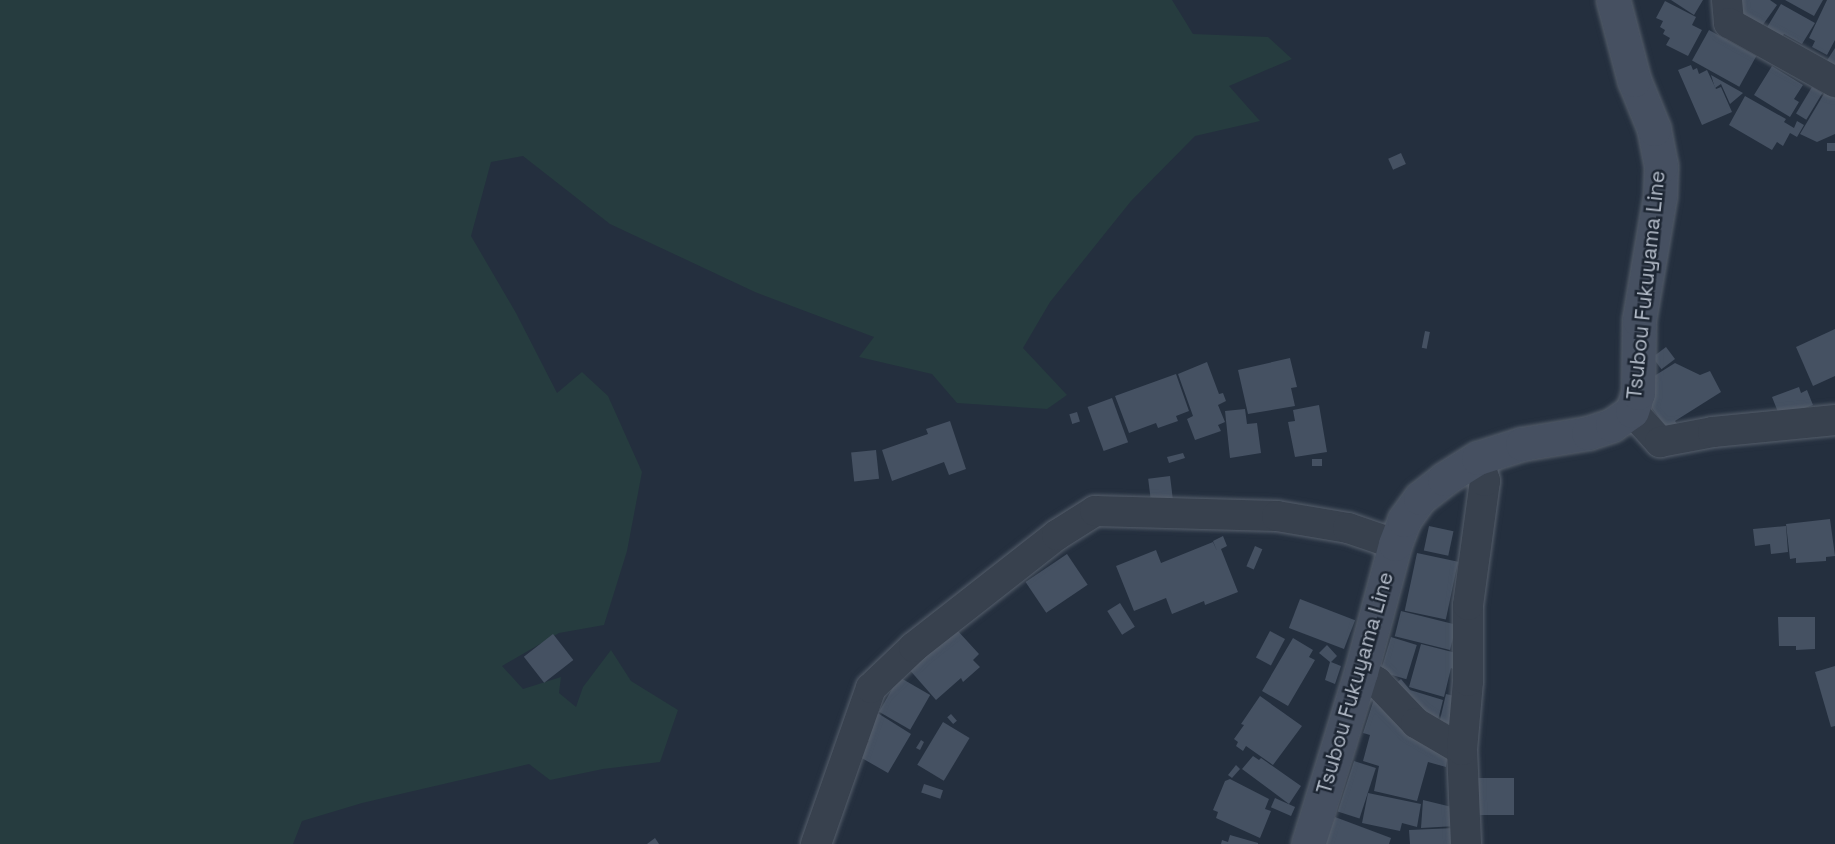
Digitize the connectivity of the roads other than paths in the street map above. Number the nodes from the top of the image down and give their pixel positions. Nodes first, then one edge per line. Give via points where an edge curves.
1 (1613, 0) edge
2 (1727, 0) edge
3 (1835, 82) edge
4 (1632, 411) junction
5 (1835, 420) edge
6 (1478, 458) junction
7 (1395, 544) junction
8 (1361, 672) junction
9 (1462, 750) junction
10 (816, 844) edge
11 (1308, 844) edge
12 (1466, 844) edge

1 - 4 main road, Tsubou Fukuyama Line via 1634,80 1654,129 1660,166 1660,196 1639,320 1638,393
2 - 3 street via 1729,23
4 - 5 street via 1660,442 1713,432
4 - 6 main road, Tsubou Fukuyama Line via 1612,425 1588,433 1522,444
6 - 7 main road, Tsubou Fukuyama Line via 1420,498 1404,520
6 - 9 street via 1485,481 1468,605 1468,681
7 - 8 main road, Tsubou Fukuyama Line
7 - 10 street via 1348,528 1277,516 1095,511 1057,535 914,647 871,688
8 - 9 street via 1377,682 1416,723
8 - 11 main road, Tsubou Fukuyama Line
9 - 12 street

